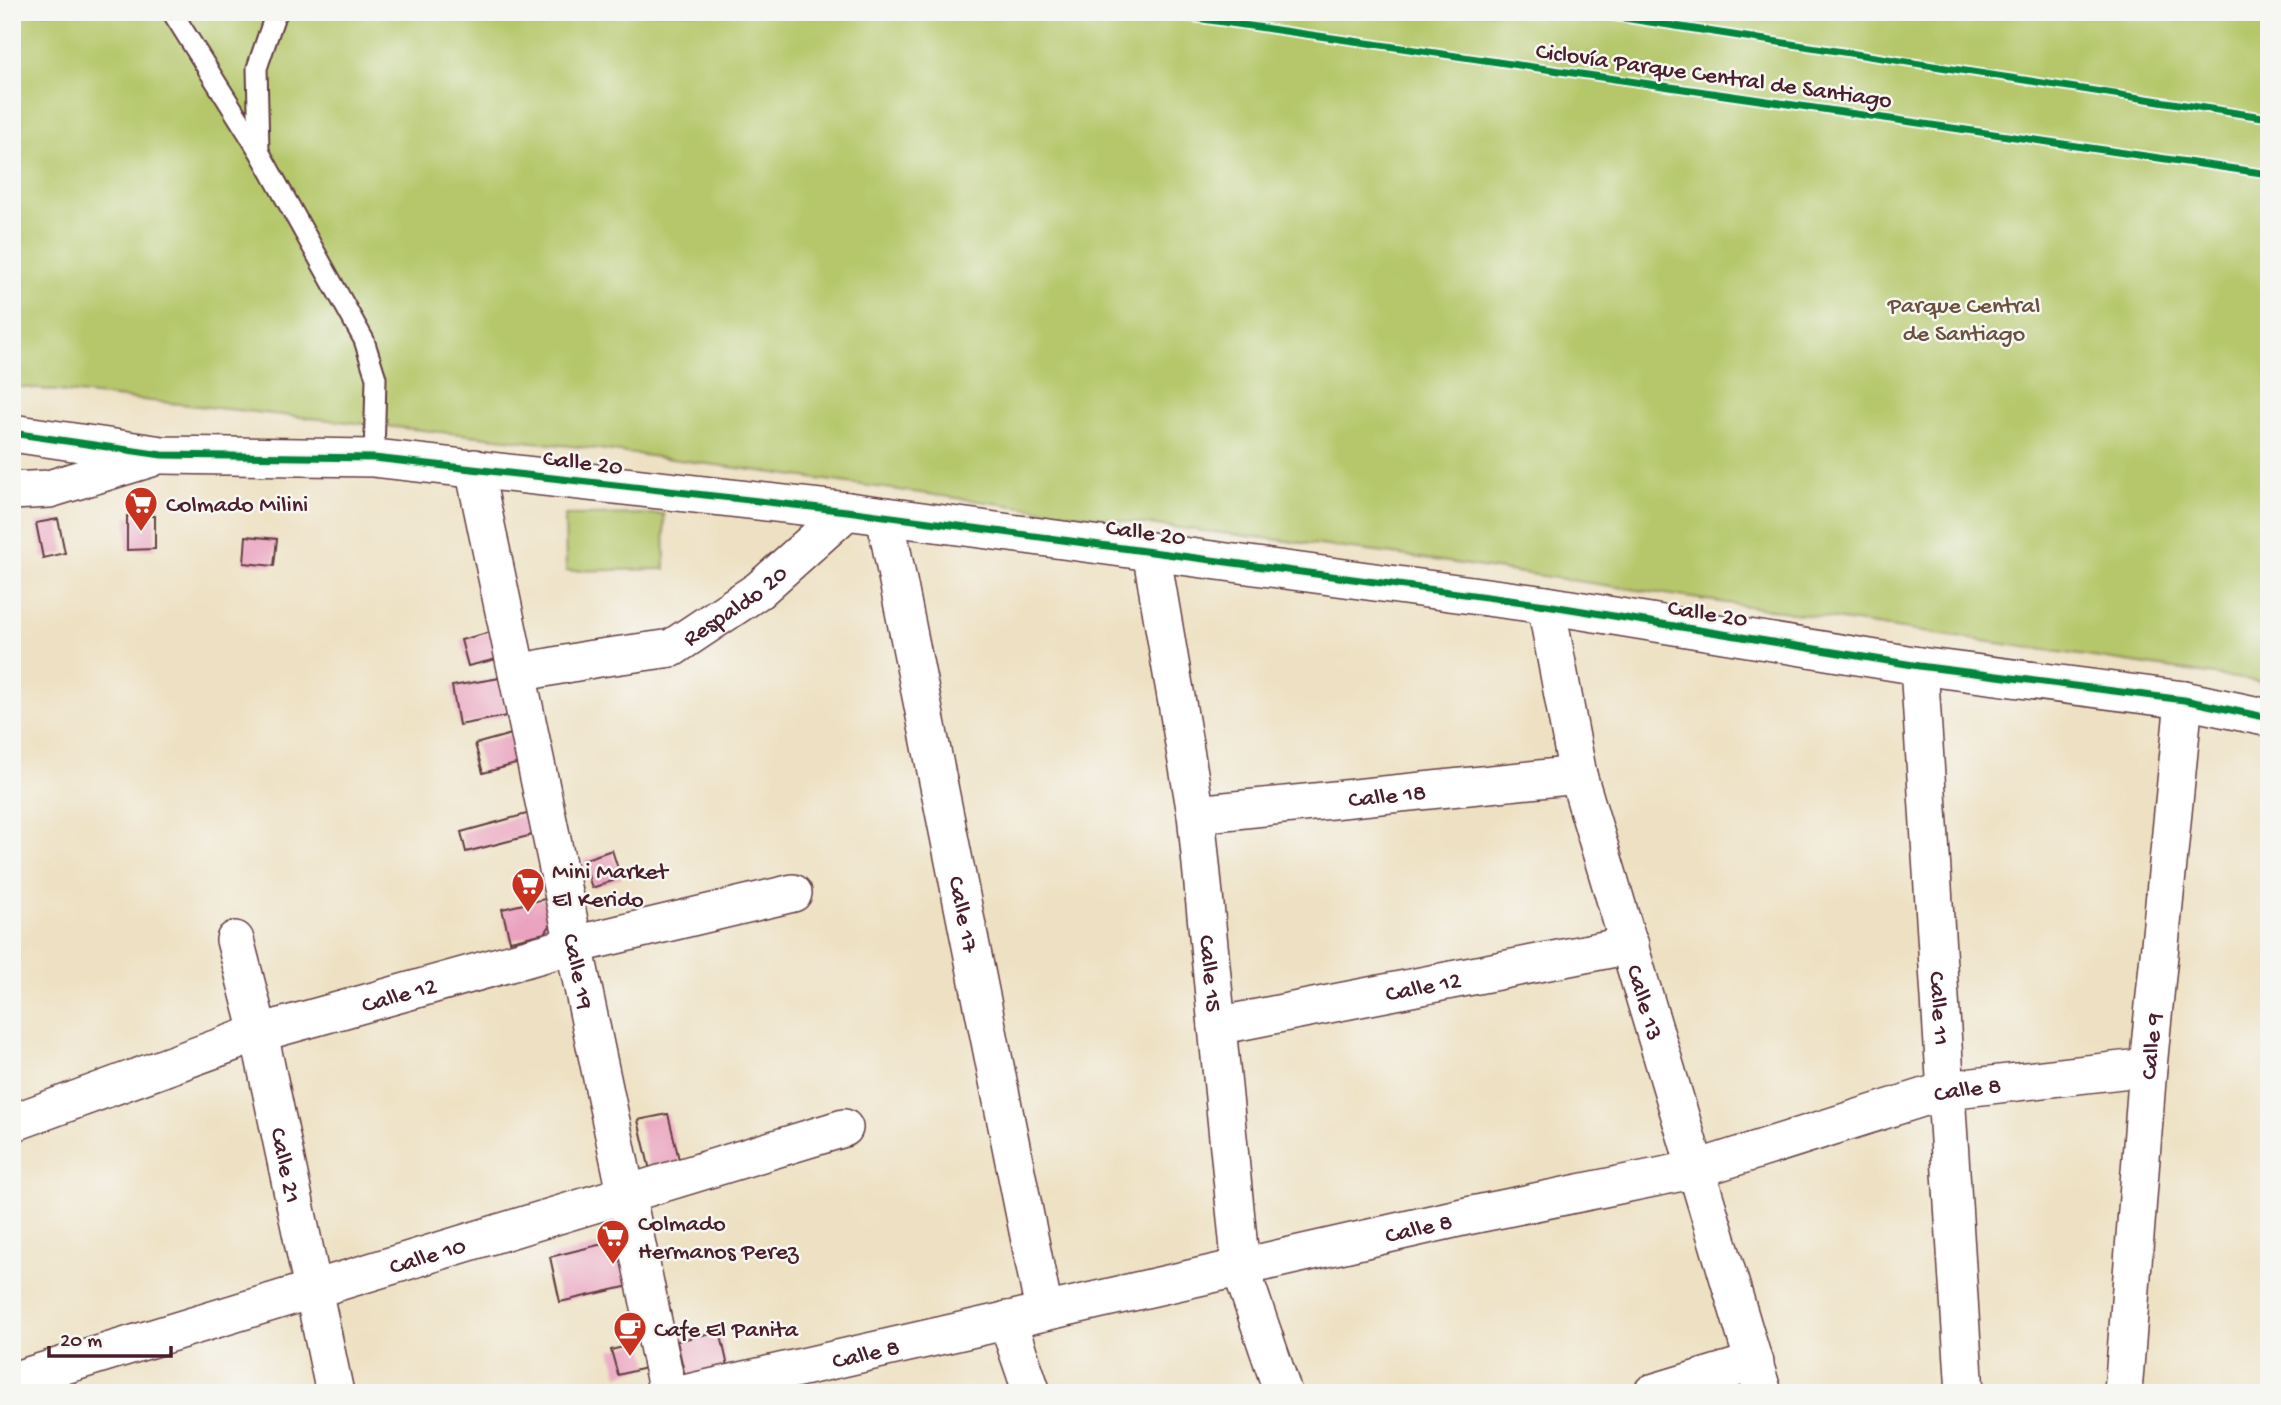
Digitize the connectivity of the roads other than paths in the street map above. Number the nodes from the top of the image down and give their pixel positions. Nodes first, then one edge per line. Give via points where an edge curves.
1 (172, 12) edge
2 (278, 12) edge
3 (259, 151) junction
4 (12, 433) edge
5 (162, 455) junction
6 (374, 458) junction
7 (474, 468) junction
8 (12, 491) edge
9 (847, 511) junction
10 (885, 516) junction
11 (1151, 551) junction
12 (1546, 605) junction
13 (1919, 666) junction
14 (517, 673) junction
15 (2184, 700) junction
16 (2269, 718) edge
17 (1578, 775) junction
18 (1196, 814) junction
19 (793, 893) dead end
20 (235, 940) dead end
21 (573, 944) junction
22 (1629, 945) junction
23 (1216, 1026) junction
24 (259, 1033) junction
25 (2148, 1067) junction
26 (1947, 1090) junction
27 (12, 1123) edge
28 (844, 1128) dead end
29 (1697, 1170) junction
30 (626, 1196) junction
31 (1241, 1269) junction
32 (312, 1290) junction
33 (1044, 1311) junction
34 (1007, 1320) junction
35 (1759, 1377) edge
36 (12, 1381) edge
37 (335, 1393) edge
38 (668, 1393) edge
39 (688, 1393) edge
40 (1032, 1393) edge
41 (1283, 1393) edge
42 (1652, 1393) edge
43 (1965, 1393) edge
44 (2123, 1393) edge

1 - 3 lane
2 - 3 lane via 257,68
3 - 6 lane via 364,340 376,379
4 - 5 street, Calle 20
5 - 6 street, Calle 20
5 - 8 street via 49,489
6 - 7 street, Calle 20
7 - 9 street, Calle 20
7 - 14 street, Calle 19
9 - 10 street, Calle 20
9 - 14 street, Respaldo 20 via 759,590 673,648
10 - 11 street, Calle 20
10 - 33 street, Calle 17
11 - 12 street, Calle 20
11 - 18 street, Calle 15
12 - 13 street, Calle 20
12 - 17 street, Calle 13
13 - 15 street, Calle 20
13 - 26 street, Calle 11
14 - 21 street, Calle 19
15 - 16 street, Calle 20
15 - 25 street, Calle 9
17 - 18 street, Calle 18
17 - 22 street, Calle 13
18 - 23 street, Calle 15
19 - 21 street, Calle 12
20 - 24 street, Calle 21
21 - 24 street, Calle 12
21 - 30 street, Calle 19
22 - 23 street, Calle 12
22 - 29 street, Calle 13
23 - 31 street, Calle 15
24 - 27 street, Calle 12
24 - 32 street, Calle 21
25 - 26 street, Calle 8
25 - 44 street, Calle 9
26 - 29 street, Calle 8
26 - 43 street, Calle 11
28 - 30 street, Calle 10
29 - 31 street, Calle 8 via 1467,1216
29 - 35 street, Calle 13
30 - 32 street, Calle 10
30 - 38 street, Calle 19
31 - 33 street, Calle 8
31 - 41 street, Calle 15
32 - 36 street, Calle 10
32 - 37 street, Calle 21
33 - 34 street, Calle 8
34 - 39 street, Calle 8
34 - 40 street
35 - 42 street

